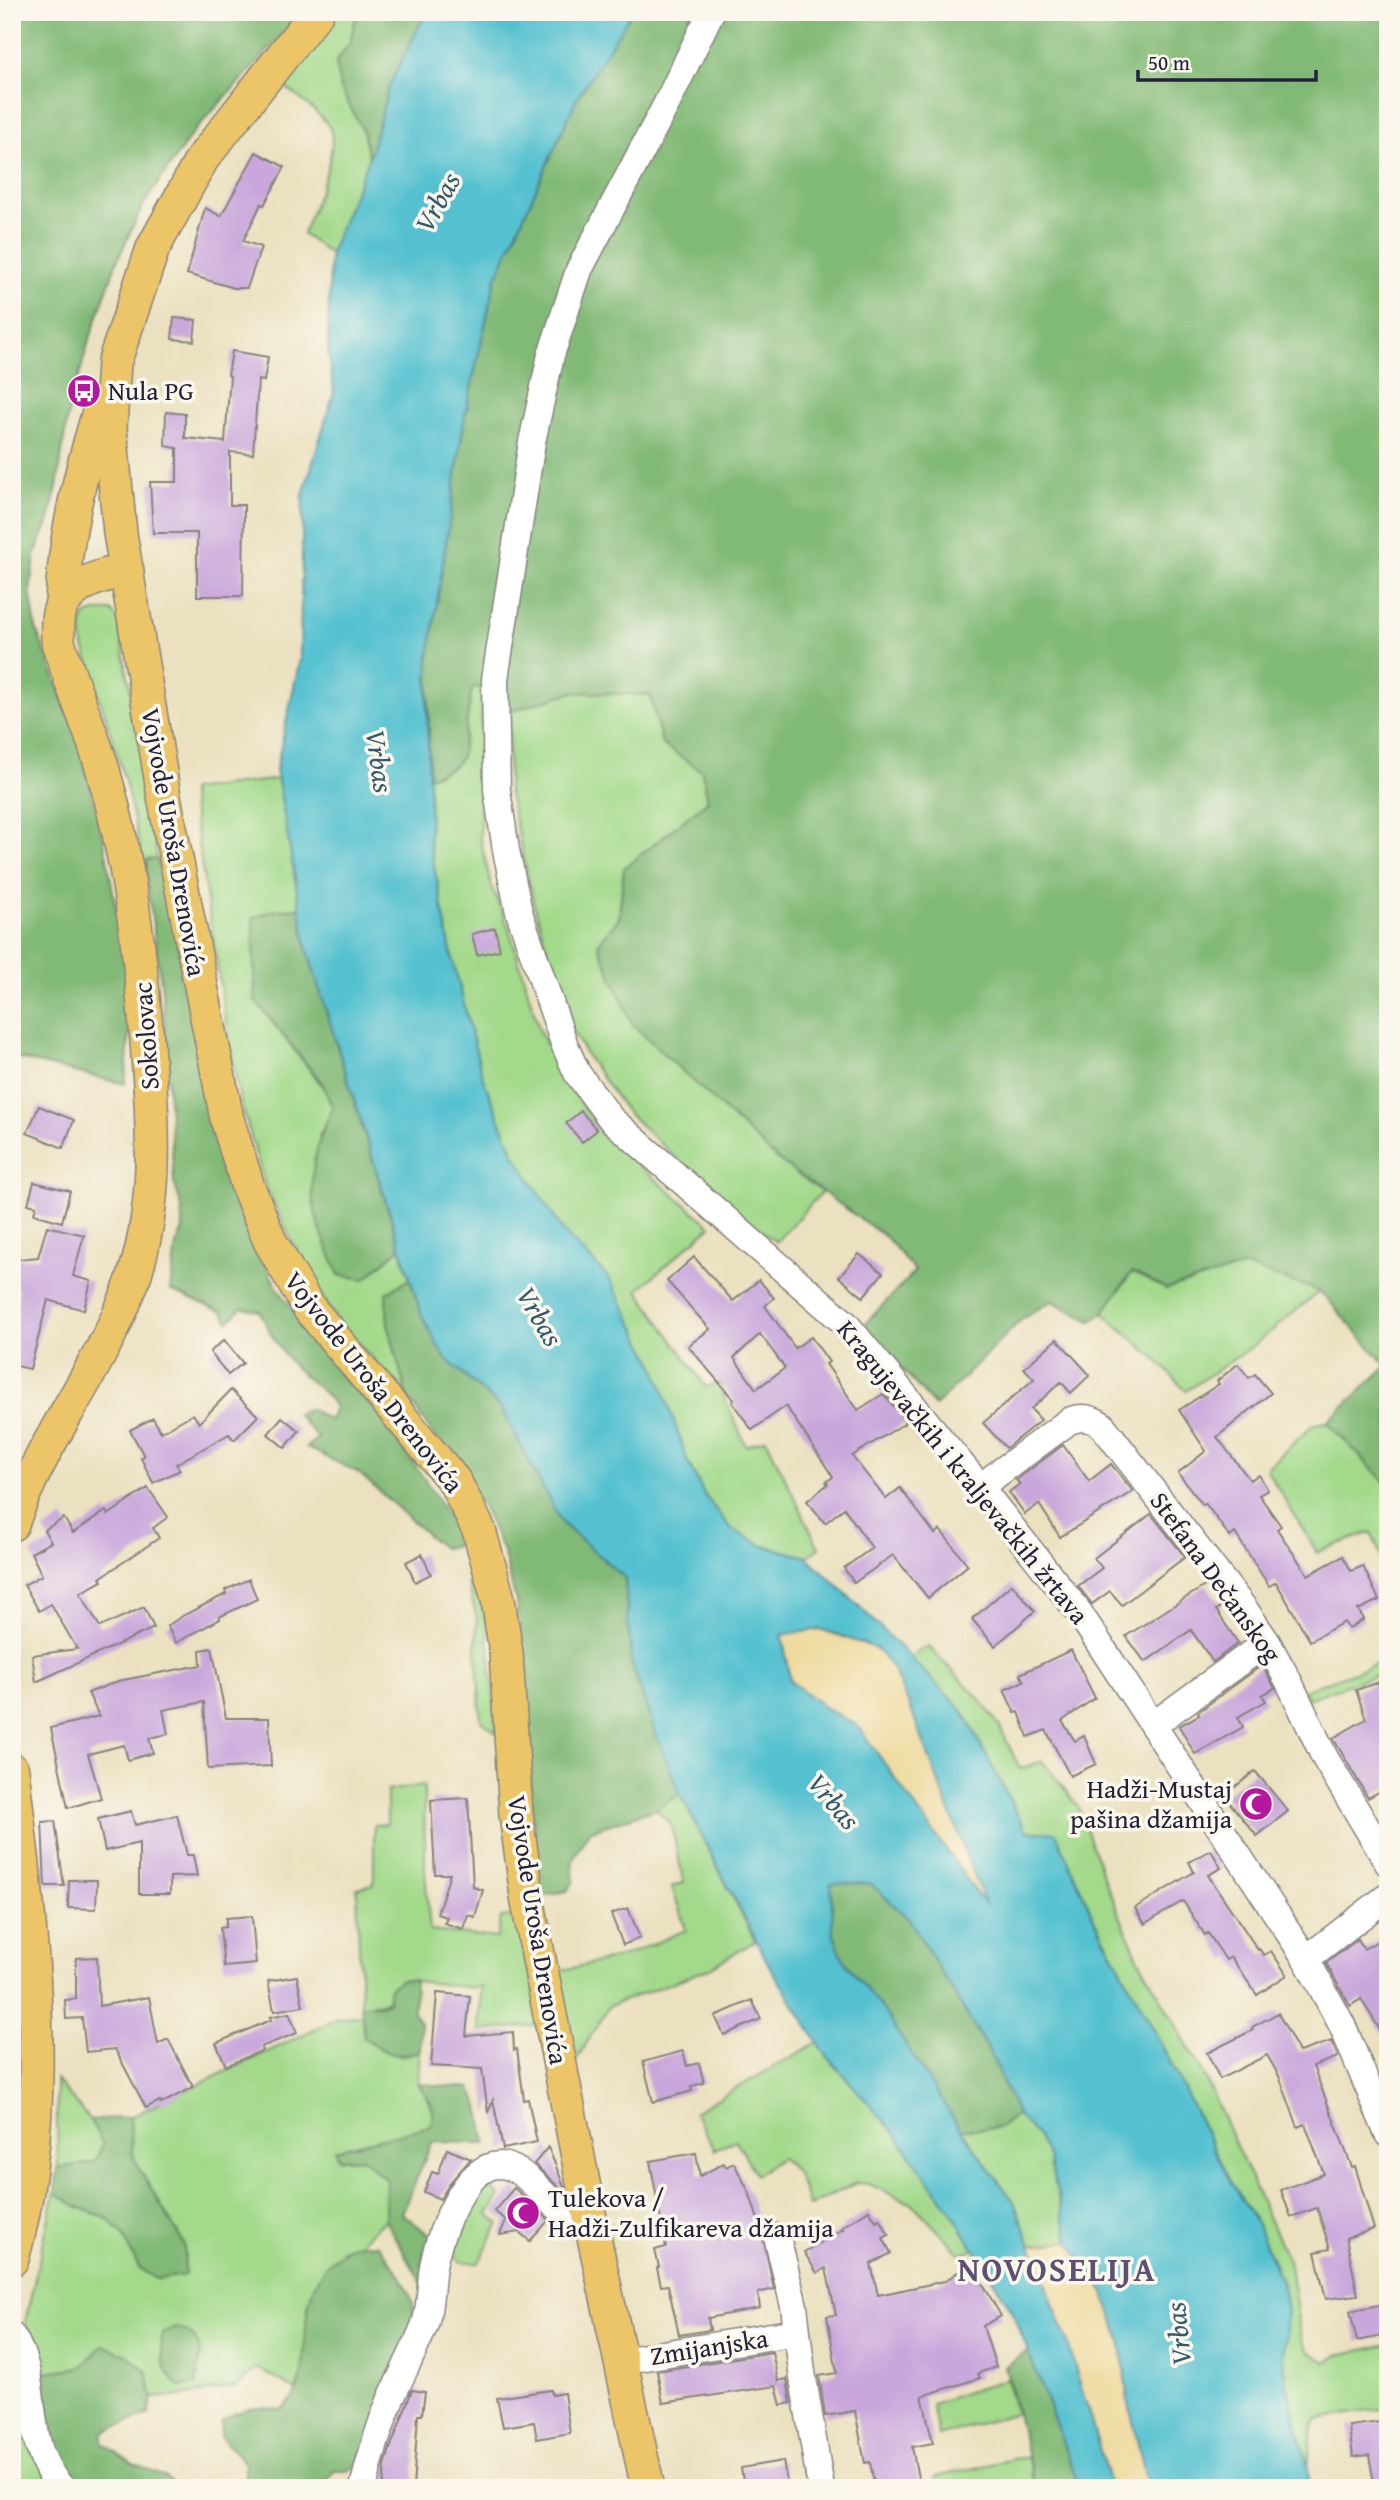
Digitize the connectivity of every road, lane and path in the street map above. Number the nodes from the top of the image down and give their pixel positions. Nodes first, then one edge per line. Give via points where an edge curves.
1 (317, 12) edge
2 (711, 12) edge
3 (114, 363) junction
4 (127, 571) junction
5 (62, 604) junction
6 (981, 1487) junction
7 (12, 1524) edge
8 (1267, 1643) junction
9 (1153, 1725) junction
10 (12, 1770) edge
11 (1388, 1863) edge
12 (1388, 1896) edge
13 (1306, 1959) junction
14 (22, 1979) edge
15 (1388, 2134) edge
16 (591, 2223) junction
17 (776, 2237) dead end
18 (12, 2259) edge
19 (796, 2332) junction
20 (12, 2336) edge
21 (621, 2361) junction
22 (62, 2488) edge
23 (363, 2488) edge
24 (648, 2488) edge
25 (821, 2488) edge

1 - 3 main road via 202,159 141,278
2 - 6 street, Kragujevačkih i kraljevačkih žrtava via 579,270 551,355 532,442 495,679 497,790 506,850 519,912 554,1016 593,1096 611,1119 846,1324
3 - 4 main road, Vojvode Uroša Drenovića via 110,427
3 - 5 main road, Sokolovac via 85,456 62,572
4 - 5 main road via 96,578
4 - 16 main road, Vojvode Uroša Drenovića via 165,802 227,1119 248,1186 270,1241 297,1289 455,1482 487,1552 502,1623 516,1815 528,1903
5 - 7 main road, Sokolovac via 58,642 102,765 135,913 150,1097 150,1193 145,1242 130,1288 103,1347 39,1460
6 - 8 street, Stefana Dečanskog via 1063,1423 1081,1418 1096,1421 1112,1436
6 - 9 street, Kragujevačkih i kraljevačkih žrtava via 1078,1611
8 - 9 street
8 - 11 street, Stefana Dečanskog via 1331,1768
9 - 13 street, Kragujevačkih i kraljevačkih žrtava
10 - 14 main road via 25,1887
12 - 13 street
13 - 15 street, Kragujevačkih i kraljevačkih žrtava via 1342,2025
14 - 18 main road via 35,2041 33,2133 25,2203
16 - 21 main road, Vojvode Uroša Drenovića
16 - 23 street via 562,2211 509,2166 489,2166 470,2180 439,2246 426,2321 374,2443
17 - 19 street, Zmijanjska via 788,2275
19 - 21 street, Zmijanjska
19 - 25 street, Zmijanjska
20 - 22 street via 25,2367 41,2458
21 - 24 main road, Vojvode Uroša Drenovića

